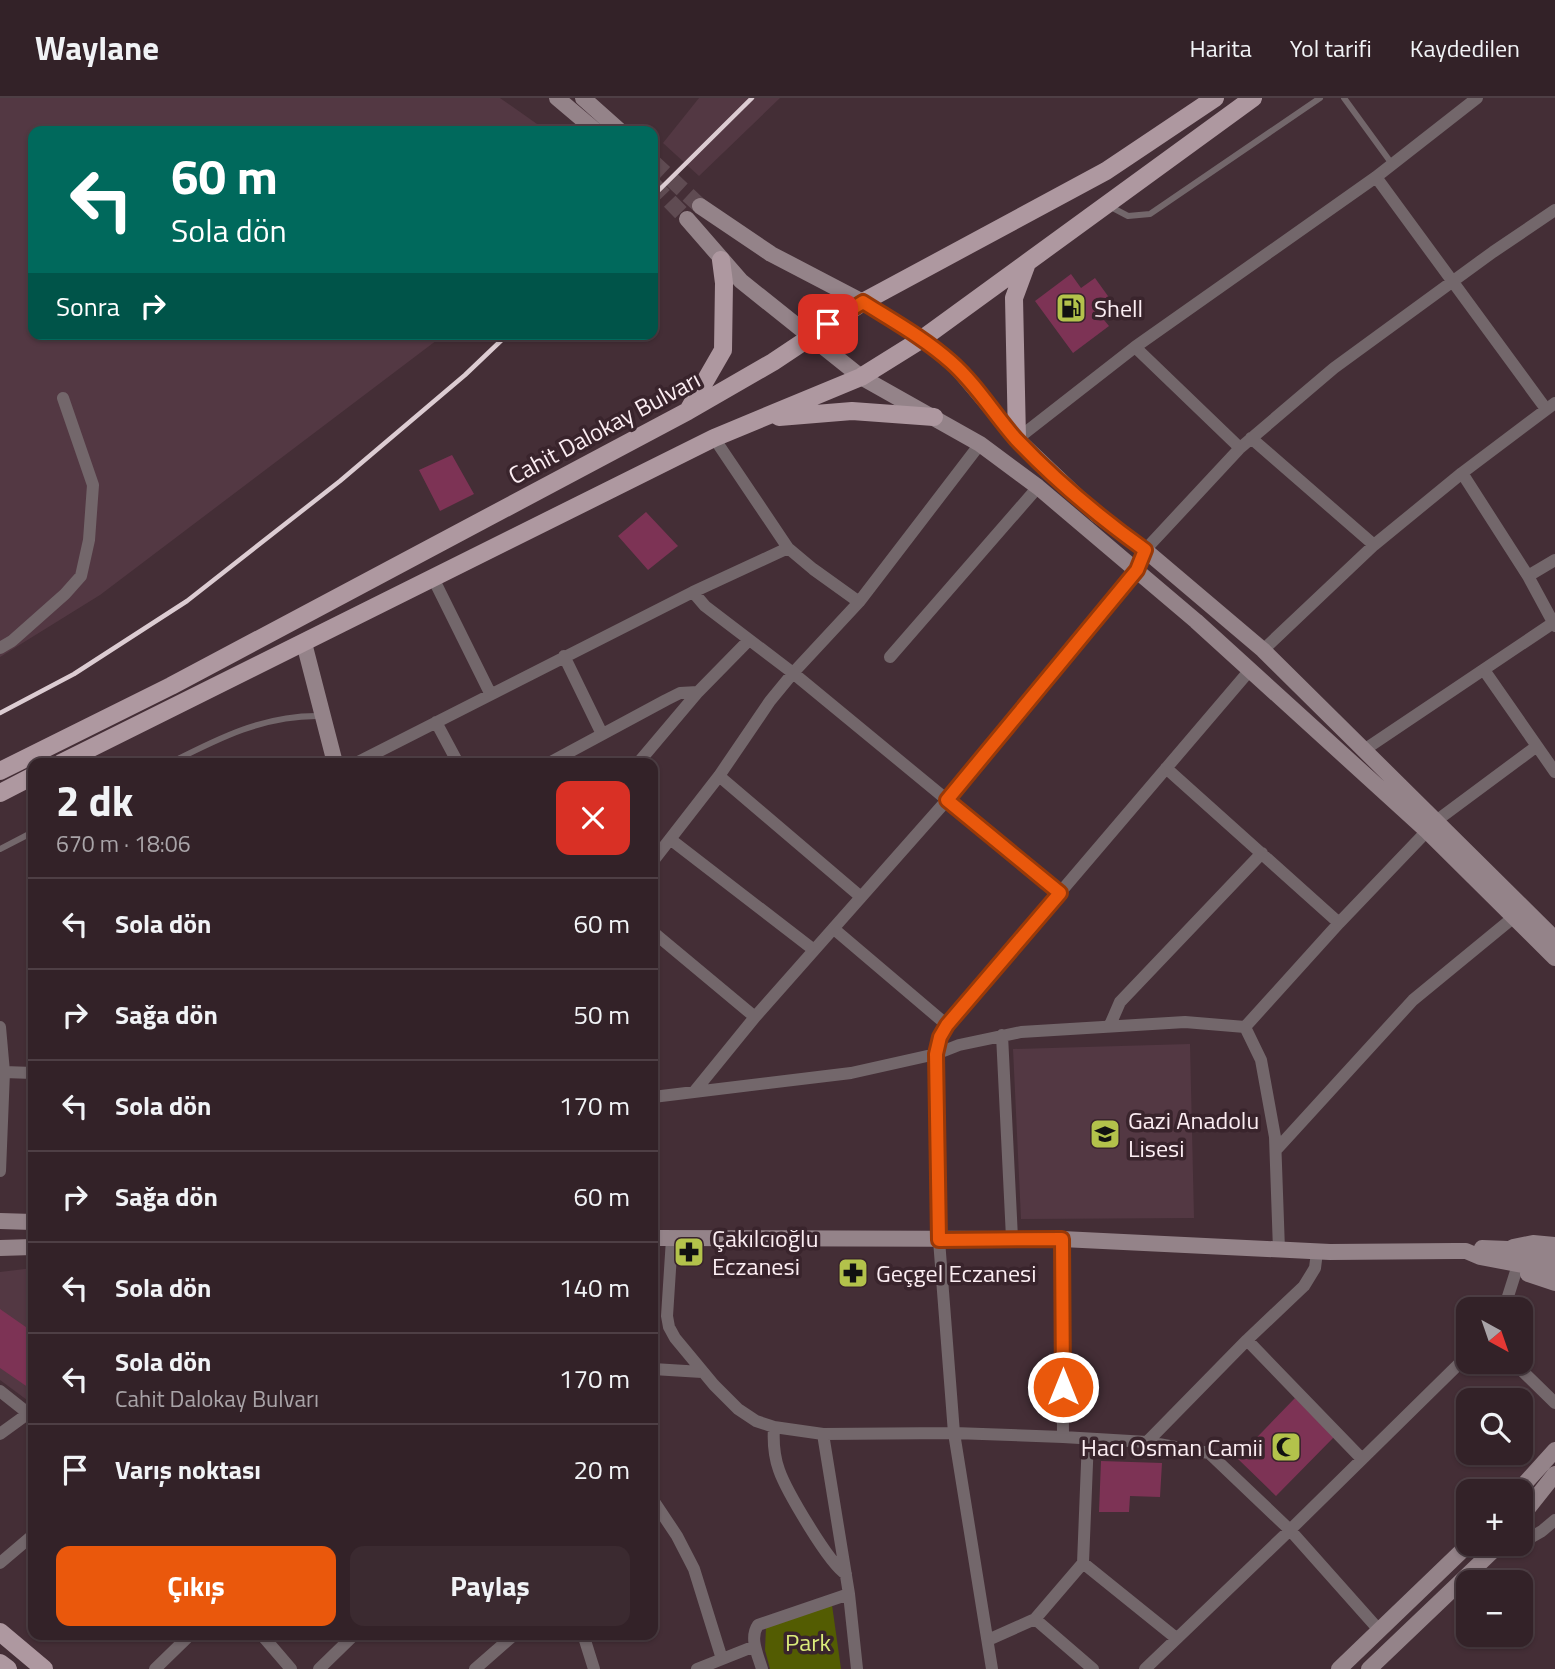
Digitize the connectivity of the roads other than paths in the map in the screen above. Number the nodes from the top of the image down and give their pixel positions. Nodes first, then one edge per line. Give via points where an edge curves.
1 (556, 98) edge
2 (583, 98) edge
3 (1215, 98) edge
4 (1253, 98) edge
5 (1320, 98) edge
6 (1344, 98) edge
7 (1477, 98) edge
8 (590, 126) edge
9 (614, 126) edge
10 (1392, 164) junction
11 (1376, 177) junction
12 (1108, 205) junction
13 (700, 206) tunnel mouth
14 (1555, 210) edge
15 (687, 219) tunnel mouth
16 (721, 261) junction
17 (1027, 263) junction
18 (1453, 281) junction
19 (863, 302) junction
20 (811, 336) junction
21 (922, 339) junction
22 (1135, 347) junction
23 (861, 377) junction
24 (62, 398) dead end
25 (1551, 406) edge
26 (688, 411) junction
27 (934, 417) junction
28 (762, 419) junction
29 (714, 438) junction
30 (1251, 438) junction
31 (1017, 439) junction
32 (980, 444) junction
33 (1240, 448) junction
34 (1462, 473) junction
35 (1038, 487) junction
36 (1374, 545) junction
37 (788, 548) junction
38 (1145, 550) junction
39 (1555, 560) edge
40 (1137, 570) junction
41 (1528, 576) junction
42 (433, 578) junction
43 (693, 592) junction
44 (859, 602) junction
45 (1554, 625) edge
46 (749, 640) junction
47 (304, 643) junction
48 (0, 649) edge
49 (1263, 650) junction
50 (564, 656) junction
51 (890, 657) dead end
52 (1250, 670) junction
53 (1484, 670) junction
54 (793, 673) junction
55 (698, 692) junction
56 (490, 694) junction
57 (323, 716) junction
58 (436, 722) junction
59 (602, 734) junction
60 (1537, 746) junction
61 (1364, 750) junction
62 (71, 758) edge
63 (180, 758) edge
64 (334, 758) edge
65 (366, 758) edge
66 (455, 758) edge
67 (558, 758) edge
68 (642, 758) edge
69 (1166, 768) junction
70 (0, 771) edge
71 (1555, 772) edge
72 (719, 776) junction
73 (28, 779) edge
74 (0, 793) edge
75 (947, 800) junction
76 (1431, 826) junction
77 (28, 835) edge
78 (670, 839) junction
79 (0, 849) edge
80 (1262, 853) junction
81 (658, 855) edge
82 (1060, 893) junction
83 (861, 897) junction
84 (1514, 917) junction
85 (1339, 923) junction
86 (834, 929) junction
87 (658, 936) edge
88 (1555, 939) edge
89 (814, 950) junction
90 (1555, 958) edge
91 (755, 1017) junction
92 (947, 1025) junction
93 (1110, 1025) junction
94 (0, 1027) edge
95 (1245, 1027) junction
96 (1002, 1035) junction
97 (936, 1054) junction
98 (4, 1072) junction
99 (28, 1073) edge
100 (694, 1092) junction
101 (658, 1096) edge
102 (1276, 1150) junction
103 (0, 1171) edge
104 (0, 1222) edge
105 (28, 1222) edge
106 (658, 1238) edge
107 (1012, 1238) junction
108 (672, 1239) junction
109 (1062, 1239) junction
110 (939, 1240) junction
111 (1555, 1245) edge
112 (28, 1247) edge
113 (0, 1248) edge
114 (1279, 1250) junction
115 (1317, 1252) junction
116 (1511, 1259) junction
117 (1555, 1260) edge
118 (1555, 1271) edge
119 (1555, 1283) edge
120 (1506, 1297) edge
121 (1247, 1340) junction
122 (1456, 1367) edge
123 (658, 1369) edge
124 (702, 1373) junction
125 (1525, 1374) edge
126 (0, 1391) edge
127 (1555, 1403) edge
128 (28, 1410) edge
129 (28, 1414) edge
130 (774, 1427) junction
131 (954, 1433) junction
132 (0, 1434) edge
133 (823, 1434) junction
134 (1063, 1437) junction
135 (1088, 1439) junction
136 (1147, 1442) junction
137 (1555, 1450) edge
138 (1362, 1460) junction
139 (1555, 1474) edge
140 (1529, 1479) edge
141 (1555, 1490) edge
142 (1533, 1502) edge
143 (658, 1508) edge
144 (1533, 1513) edge
145 (1555, 1520) edge
146 (1290, 1530) junction
147 (1533, 1536) edge
148 (28, 1539) edge
149 (1457, 1556) edge
150 (1488, 1556) edge
151 (0, 1563) edge
152 (1083, 1563) junction
153 (846, 1574) junction
154 (849, 1594) junction
155 (1035, 1619) junction
156 (1380, 1630) junction
157 (0, 1632) edge
158 (1176, 1638) junction
159 (185, 1640) edge
160 (266, 1640) edge
161 (349, 1640) edge
162 (508, 1640) edge
163 (585, 1640) edge
164 (988, 1640) junction
165 (755, 1646) junction
166 (722, 1659) junction
167 (0, 1662) edge
168 (1372, 1668) edge
169 (8, 1669) edge
170 (44, 1669) edge
171 (155, 1669) edge
172 (291, 1669) edge
173 (319, 1669) edge
174 (475, 1669) edge
175 (594, 1669) edge
176 (697, 1669) edge
177 (762, 1669) edge
178 (858, 1669) edge
179 (992, 1669) edge
180 (1093, 1669) edge
181 (1145, 1669) edge
182 (1339, 1669) edge

1 - 8 main road
2 - 9 main road
3 - 19 main road, Cahit Dalokay Bulvarı via 1106,171
4 - 12 main road
5 - 12 lane via 1150,214 1128,216
6 - 10 lane
7 - 10 street
10 - 11 street
11 - 18 street
11 - 22 street
12 - 17 main road
13 - 19 main road via 771,254
14 - 18 street
15 - 16 main road
16 - 20 main road
16 - 26 main road via 723,351
17 - 21 main road
17 - 31 main road via 1014,298
18 - 25 street
18 - 30 street via 1334,368
19 - 20 main road, Cahit Dalokay Bulvarı
19 - 21 main road
20 - 23 main road
20 - 26 main road, Cahit Dalokay Bulvarı
21 - 23 main road
21 - 31 main road via 953,363
22 - 31 street
22 - 33 street
23 - 27 main road
23 - 28 main road
24 - 48 street via 93,485 81,576
25 - 34 street
26 - 70 main road, Cahit Dalokay Bulvarı via 183,680
27 - 28 main road via 852,411
27 - 32 main road
28 - 29 main road
29 - 37 street
29 - 42 main road
30 - 33 street
30 - 36 street
31 - 38 main road via 1096,514
32 - 35 main road
32 - 44 street
33 - 38 street
34 - 36 street
34 - 41 street
35 - 40 main road
35 - 51 street
36 - 49 street
37 - 43 street
37 - 44 street
38 - 40 street
38 - 49 main road
39 - 41 street
40 - 52 main road
40 - 75 street
41 - 45 street
42 - 47 main road
42 - 56 street
43 - 46 street
43 - 50 street
44 - 54 street
45 - 53 street
46 - 54 street
46 - 55 street
47 - 57 main road
47 - 62 main road
49 - 61 main road
50 - 56 street
50 - 59 street
52 - 69 street
52 - 76 main road
53 - 60 street
53 - 61 street
54 - 72 street
54 - 75 street
55 - 59 street via 673,696
55 - 68 street
56 - 58 street
57 - 63 lane via 260,723
57 - 64 main road
58 - 65 street
58 - 66 street
59 - 67 street
60 - 71 street
60 - 76 street
61 - 76 main road
69 - 80 street
69 - 82 street
72 - 78 street
72 - 83 street
73 - 74 main road
75 - 82 street
75 - 83 street
76 - 84 main road
76 - 85 street
76 - 88 main road
77 - 79 lane
78 - 81 street
78 - 89 street
80 - 85 street
80 - 93 street via 1120,1002
82 - 92 street
83 - 86 street
84 - 90 main road
84 - 102 street via 1413,1000
85 - 95 street
86 - 89 street
86 - 92 street
87 - 91 street
89 - 91 street
91 - 100 street
92 - 97 street
93 - 95 street via 1185,1022
93 - 96 street
94 - 98 street
95 - 102 street via 1261,1060
96 - 97 street
96 - 107 street
97 - 100 street via 852,1073
97 - 110 street
98 - 99 street
98 - 103 street
100 - 101 street
102 - 114 street
104 - 105 main road
106 - 108 main road
107 - 109 main road
107 - 110 main road
108 - 110 main road
108 - 124 street via 669,1327
109 - 114 main road
109 - 134 street
110 - 131 street
111 - 116 main road via 1533,1243
112 - 113 main road
114 - 115 main road
115 - 116 main road via 1466,1251
115 - 121 street via 1315,1268 1304,1286
116 - 117 main road
116 - 118 main road
116 - 119 main road via 1531,1275
116 - 120 street
121 - 136 street
121 - 138 street
122 - 138 street
123 - 124 street
124 - 130 street via 738,1409
125 - 127 street
126 - 128 street
129 - 132 street
130 - 133 street
130 - 153 street via 776,1458 784,1482 835,1566
131 - 133 street
131 - 134 street
131 - 164 street
133 - 153 street
134 - 135 street
135 - 136 street
135 - 152 street
136 - 146 street via 1209,1453
137 - 140 main road
138 - 146 street
139 - 142 main road
141 - 144 main road
143 - 166 street via 694,1569
145 - 147 street
146 - 156 street
146 - 158 street
148 - 151 street
149 - 156 main road
150 - 168 main road
152 - 155 street
152 - 158 street
153 - 154 street
154 - 165 street via 758,1625
154 - 178 street
155 - 164 street
155 - 180 street
156 - 182 main road
157 - 170 main road
158 - 181 street
159 - 171 street
160 - 172 street
161 - 173 street
162 - 174 street
163 - 175 street
164 - 179 street
165 - 166 street
165 - 177 street
166 - 176 street
167 - 169 main road

